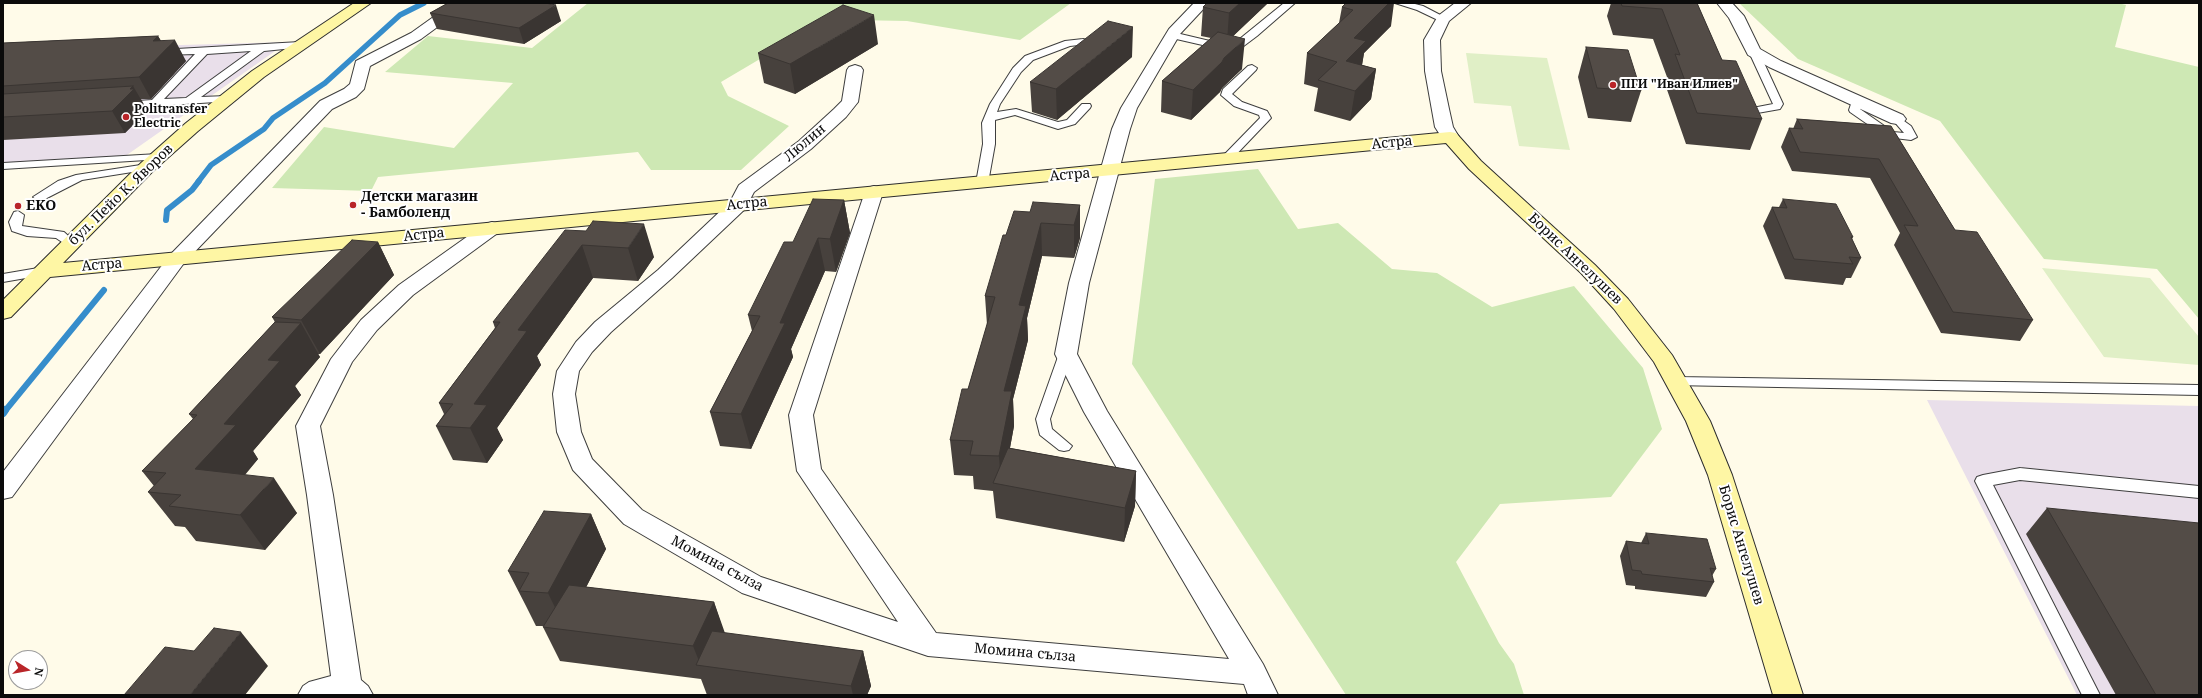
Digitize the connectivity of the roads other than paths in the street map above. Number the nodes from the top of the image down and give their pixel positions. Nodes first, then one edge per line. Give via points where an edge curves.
1 (364, 3) edge
2 (463, 3) edge
3 (1202, 3) edge
4 (1290, 3) edge
5 (1400, 3) edge
6 (1464, 3) edge
7 (1724, 3) edge
8 (1443, 19) junction
9 (1172, 35) junction
10 (1083, 42) edge
11 (300, 45) junction
12 (266, 47) junction
13 (200, 51) junction
14 (1754, 52) junction
15 (152, 53) edge
16 (1252, 68) dead end
17 (855, 70) dead end
18 (227, 99) junction
19 (189, 101) junction
20 (1857, 102) junction
21 (155, 103) junction
22 (115, 105) edge
23 (1086, 106) dead end
24 (1746, 112) edge
25 (991, 116) junction
26 (1897, 119) joint
27 (1450, 138) junction
28 (1225, 160) junction
29 (153, 162) junction
30 (3, 166) edge
31 (1109, 171) junction
32 (982, 183) junction
33 (874, 192) junction
34 (39, 197) dead end
35 (738, 205) junction
36 (18, 215) dead end
37 (492, 228) junction
38 (71, 244) junction
39 (177, 259) junction
40 (44, 271) junction
41 (3, 278) edge
42 (3, 312) edge
43 (1066, 354) junction
44 (1676, 382) junction
45 (2199, 390) edge
46 (1064, 446) dead end
47 (3, 490) edge
48 (2199, 492) edge
49 (928, 644) junction
50 (1258, 684) edge
51 (352, 690) edge
52 (313, 695) edge
53 (1788, 695) edge
54 (2091, 695) edge

1 - 11 street, бул. Пейо К. Яворов
2 - 39 street via 416,36 362,64 358,85 326,105
3 - 9 street
4 - 9 lane via 1233,49
5 - 8 lane via 1420,8
6 - 8 street, Борис Ангелушев
7 - 14 street via 1736,16
8 - 27 street, Борис Ангелушев via 1432,40 1431,55 1444,127
9 - 31 street via 1130,108
10 - 25 lane via 1063,45 1028,58 995,104
11 - 12 lane
11 - 18 street, бул. Пейо К. Яворов
12 - 13 lane
12 - 19 lane
13 - 15 lane
13 - 21 lane via 202,53
14 - 20 street
14 - 24 lane via 1778,104 1776,107
16 - 28 lane via 1227,91 1226,95 1238,104 1263,113 1266,118
17 - 35 street, Люлин via 850,102 805,145 746,189
18 - 19 lane
18 - 29 street, бул. Пейо К. Яворов
19 - 21 lane
20 - 26 street
20 - 26 lane via 1854,110 1890,135 1911,137 1907,128
21 - 22 lane
23 - 25 lane via 1071,122 1058,126 1016,112
25 - 32 lane
27 - 28 street, Астра
27 - 44 street, Борис Ангелушев via 1475,165 1594,274 1651,340
28 - 31 street, Астра
29 - 30 lane
29 - 34 lane via 80,177
29 - 38 street, бул. Пейо К. Яворов
31 - 32 street, Астра
31 - 43 street via 1079,283
32 - 33 street, Астра
33 - 35 street, Астра
33 - 49 street via 801,415 809,471
35 - 37 street, Астра
35 - 49 street, Момина сълза via 665,274 603,326 584,347 568,371 564,394 569,432 582,464 633,517 752,585
36 - 38 lane via 16,228 27,232 60,235
37 - 39 street, Астра
37 - 51 street via 406,290 370,325 342,359 308,426
38 - 40 street, бул. Пейо К. Яворов
39 - 40 street, Астра
39 - 47 street
40 - 41 lane
40 - 42 street, бул. Пейо К. Яворов
43 - 46 lane via 1043,419 1046,431
43 - 50 street via 1096,412
44 - 45 lane
44 - 53 street, Борис Ангелушев via 1698,420 1720,475
48 - 54 lane via 2020,474 1983,481
49 - 50 street, Момина сълза
51 - 52 street via 319,691

